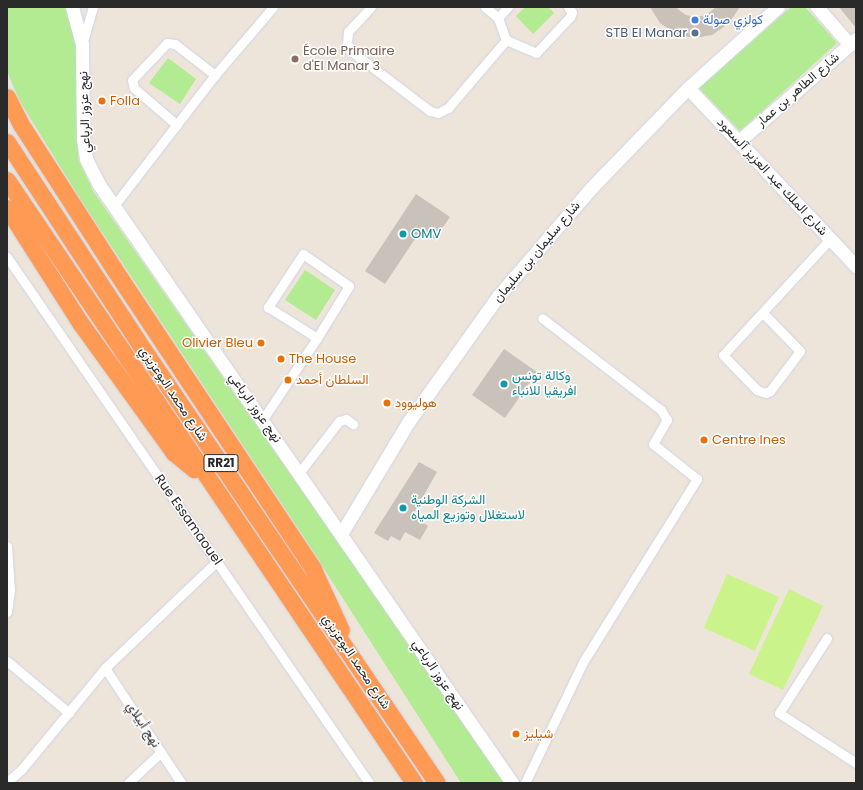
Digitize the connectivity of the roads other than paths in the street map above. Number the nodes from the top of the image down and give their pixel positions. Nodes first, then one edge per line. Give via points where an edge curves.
1 (72, 7) edge
2 (93, 7) edge
3 (273, 7) edge
4 (371, 7) edge
5 (485, 7) edge
6 (508, 7) edge
7 (568, 7) edge
8 (778, 7) edge
9 (817, 7) edge
10 (498, 18) junction
11 (506, 40) junction
12 (853, 42) edge
13 (82, 45) junction
14 (215, 74) junction
15 (688, 88) junction
16 (7, 98) edge
17 (176, 125) junction
18 (739, 141) junction
19 (7, 142) edge
20 (7, 180) edge
21 (113, 207) junction
22 (7, 208) edge
23 (830, 239) junction
24 (7, 257) edge
25 (856, 266) edge
26 (763, 313) junction
27 (542, 318) dead end
28 (317, 338) junction
29 (263, 419) junction
30 (353, 424) dead end
31 (299, 473) junction
32 (208, 482) junction
33 (341, 534) junction
34 (7, 551) edge
35 (217, 561) junction
36 (7, 612) edge
37 (827, 638) dead end
38 (346, 647) junction
39 (7, 662) edge
40 (105, 668) junction
41 (69, 713) junction
42 (161, 752) junction
43 (856, 763) edge
44 (7, 782) edge
45 (128, 783) edge
46 (181, 783) edge
47 (369, 783) edge
48 (414, 783) edge
49 (437, 783) edge
50 (512, 783) edge
51 (525, 783) edge

1 - 13 street, نهج عزوز الرباعي
2 - 13 street
3 - 14 street
4 - 11 street via 348,32 347,43 351,51 430,111 438,113 448,108
5 - 10 street
6 - 10 street
7 - 11 street via 572,12 570,17 538,52 533,53
8 - 15 street, شارع سليمان بن سليمان
9 - 12 street
10 - 11 street
12 - 18 street, شارع الطاهر بن عمار
13 - 21 street, نهج عزوز الرباعي via 86,160
14 - 17 street
14 - 17 street via 175,44 167,43 132,80 134,88
15 - 18 street, شارع الملك عبد العزيز آلسعود
15 - 33 street, شارع سليمان بن سليمان via 591,188 499,295 410,421
16 - 38 highway via 76,211 314,569 333,607
17 - 21 street
18 - 23 street, شارع الملك عبد العزيز آلسعود
19 - 38 highway, شارع محمد البوعزيزي / RR21 via 143,349
20 - 32 highway, شارع محمد البوعزيزي / RR21
21 - 29 street, نهج عزوز الرباعي
22 - 32 highway via 81,324 174,453
23 - 25 street, شارع الملك عبد العزيز آلسعود
23 - 26 street
24 - 35 street, Rue Essamaouel
26 - 26 street via 800,351 770,392 766,393 757,390 723,355
27 - 51 street via 661,410 667,420 653,444 697,479 583,662
28 - 28 street via 349,285 303,254 268,306
28 - 29 street
29 - 31 street, نهج عزوز الرباعي
30 - 31 street via 346,419 339,421
31 - 33 street, نهج عزوز الرباعي
32 - 48 highway, شارع محمد البوعزيزي / RR21
33 - 50 street, نهج عزوز الرباعي
34 - 36 street
35 - 40 street
35 - 47 street, Rue Essamaouel
37 - 43 street via 779,713
38 - 49 highway, شارع محمد البوعزيزي / RR21
39 - 41 street
40 - 41 street
40 - 42 street, نهج أبيلاي
41 - 44 street
42 - 45 street
42 - 46 street, نهج أبيلاي

